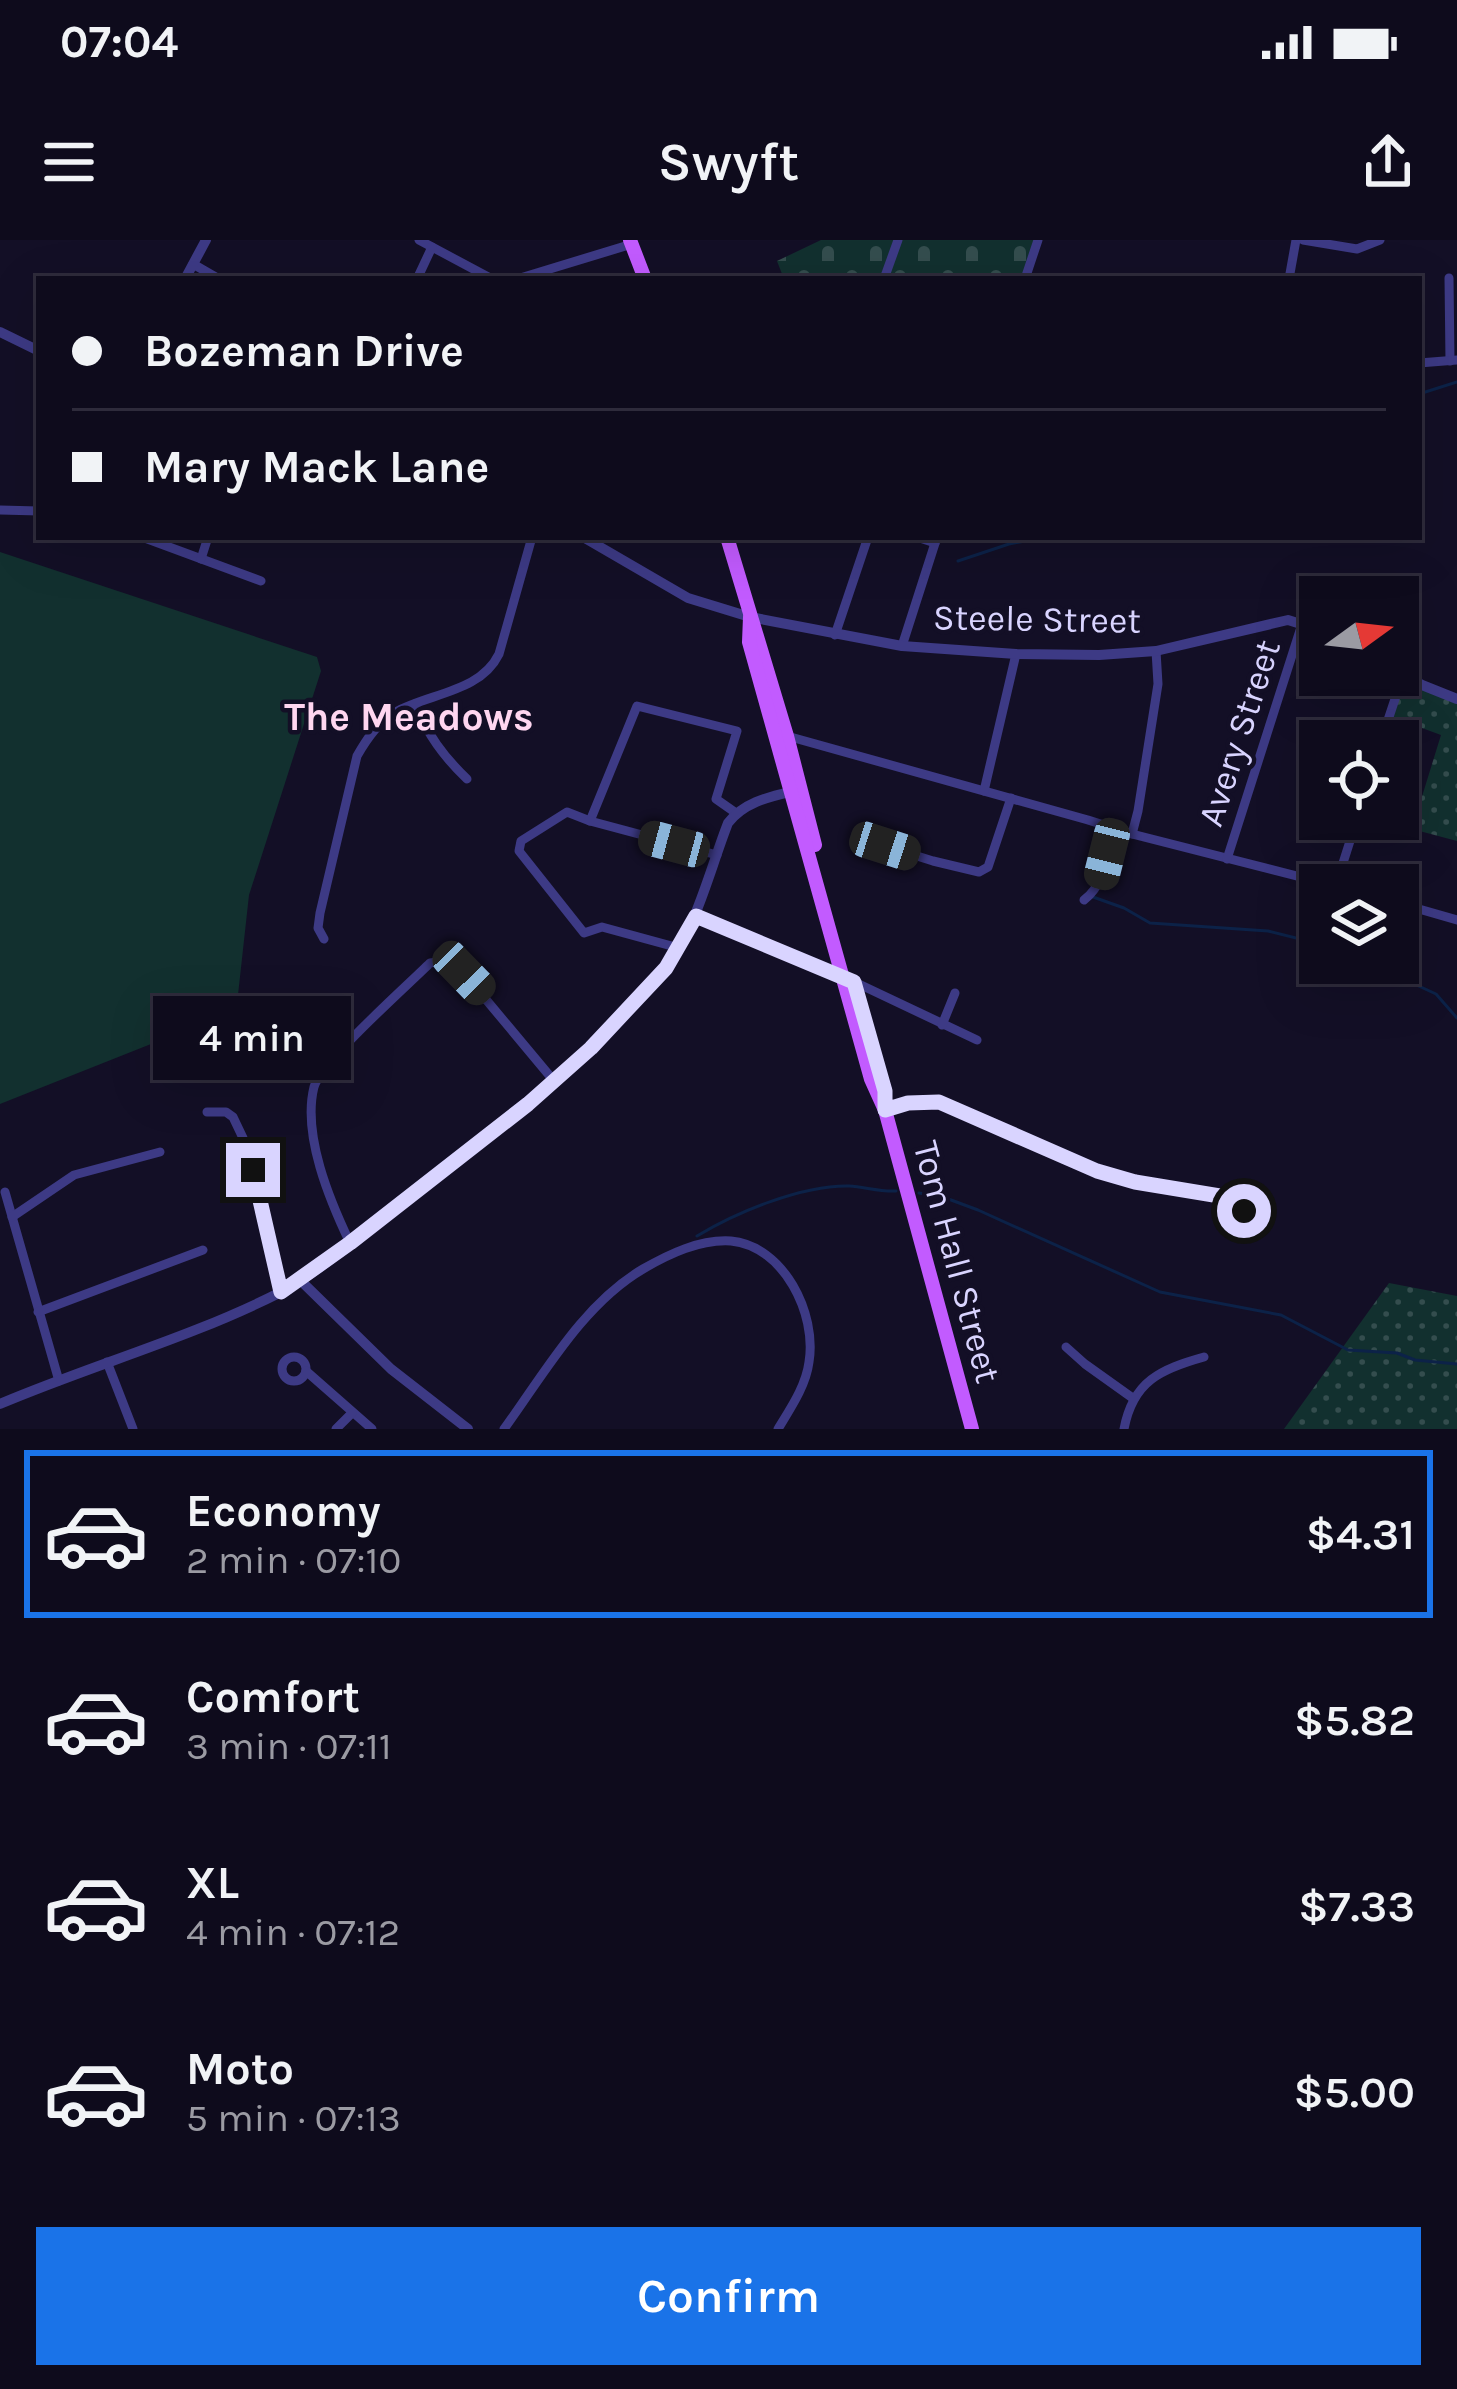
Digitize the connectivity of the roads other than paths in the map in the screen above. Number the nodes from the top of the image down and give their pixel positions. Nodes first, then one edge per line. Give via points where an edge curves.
1 (206, 240) edge
2 (419, 240) edge
3 (898, 240) edge
4 (1038, 240) edge
5 (1299, 240) edge
6 (1380, 240) edge
7 (631, 242) edge
8 (432, 247) junction
9 (194, 264) junction
10 (187, 276) edge
11 (214, 276) edge
12 (418, 276) edge
13 (486, 276) edge
14 (526, 276) edge
15 (644, 276) edge
16 (885, 276) edge
17 (1026, 276) edge
18 (1290, 276) edge
19 (1449, 278) dead end
20 (0, 332) edge
21 (36, 350) edge
22 (1454, 361) edge
23 (1422, 363) edge
24 (0, 510) edge
25 (36, 511) edge
26 (150, 540) edge
27 (207, 540) edge
28 (531, 540) edge
29 (588, 540) edge
30 (728, 540) edge
31 (867, 540) edge
32 (936, 540) edge
33 (201, 559) junction
34 (261, 581) dead end
35 (750, 616) junction
36 (1299, 623) edge
37 (1299, 633) edge
38 (835, 635) junction
39 (902, 646) junction
40 (1156, 651) junction
41 (1016, 654) junction
42 (1419, 682) edge
43 (1457, 699) edge
44 (415, 704) junction
45 (787, 736) junction
46 (467, 779) dead end
47 (795, 791) junction
48 (984, 791) junction
49 (1011, 798) junction
50 (736, 813) junction
51 (590, 821) junction
52 (1114, 828) junction
53 (1132, 834) junction
54 (885, 846) dead end
55 (717, 855) junction
56 (1226, 859) junction
57 (1299, 877) edge
58 (1084, 900) dead end
59 (1419, 909) edge
60 (696, 916) junction
61 (1457, 920) edge
62 (323, 939) dead end
63 (679, 948) junction
64 (849, 979) junction
65 (956, 993) dead end
66 (942, 1025) junction
67 (977, 1040) dead end
68 (554, 1081) junction
69 (885, 1110) junction
70 (207, 1112) dead end
71 (160, 1152) dead end
72 (5, 1192) dead end
73 (1232, 1199) dead end
74 (12, 1217) junction
75 (350, 1243) junction
76 (202, 1250) dead end
77 (300, 1280) junction
78 (281, 1292) junction
79 (38, 1312) junction
80 (1066, 1347) dead end
81 (1204, 1357) dead end
82 (107, 1362) junction
83 (306, 1371) dead end
84 (59, 1381) junction
85 (1134, 1399) junction
86 (0, 1403) edge
87 (352, 1413) junction
88 (133, 1429) edge
89 (336, 1429) edge
90 (372, 1429) edge
91 (469, 1429) edge
92 (504, 1429) edge
93 (778, 1429) edge
94 (972, 1429) edge
95 (1124, 1429) edge

1 - 9 street
2 - 8 street
3 - 16 street
4 - 17 street
5 - 6 street via 1357,249
5 - 18 street
7 - 14 street
7 - 15 main road
8 - 12 street
8 - 13 street
9 - 10 street
9 - 11 street
19 - 22 street
20 - 21 street
22 - 23 street
24 - 25 street
26 - 33 street
27 - 33 street
28 - 44 street via 491,670
29 - 35 street, Steele Street via 688,598
30 - 35 main road, Tom Hall Street
31 - 38 street
32 - 39 street
33 - 34 street
35 - 38 street, Steele Street
35 - 45 main road, Tom Hall Street
35 - 47 main road, Tom Hall Street via 749,643
36 - 40 street, Steele Street via 1263,624
37 - 56 street, Avery Street
38 - 39 street, Steele Street
39 - 41 street, Steele Street
40 - 41 street, Steele Street
40 - 53 street via 1158,684
41 - 48 street
42 - 43 street
44 - 46 street via 438,748
44 - 62 street via 375,728 357,756 320,913
45 - 47 main road, Tom Hall Street
45 - 48 street
47 - 50 street
47 - 64 main road, Tom Hall Street
48 - 49 street
49 - 52 street
49 - 54 street via 980,872
50 - 51 street via 716,799 737,731 637,706
50 - 55 street
51 - 55 street
51 - 63 street via 561,814 521,841 519,851 584,933 602,927
52 - 53 street
52 - 58 street via 1100,880
53 - 56 street
55 - 60 street
56 - 57 street
59 - 61 street
60 - 63 street
60 - 64 street
63 - 68 street
64 - 66 street
64 - 69 main road, Tom Hall Street
65 - 66 street
66 - 67 street
68 - 75 street
68 - 75 street via 458,966 430,963 314,1084 321,1173
69 - 73 street via 939,1102 1097,1171
69 - 94 main road, Tom Hall Street
70 - 78 street via 226,1112 243,1138
71 - 74 street via 74,1175
72 - 74 street
74 - 79 street
75 - 77 street
76 - 79 street
77 - 78 street
77 - 91 street via 391,1369
78 - 82 street
79 - 84 street
80 - 85 street
81 - 85 street via 1148,1379
82 - 84 street
82 - 88 street
83 - 87 street
84 - 86 street
85 - 95 street
87 - 89 street
87 - 90 street
92 - 93 street via 593,1307 676,1253 735,1241 785,1272 809,1331 809,1363

